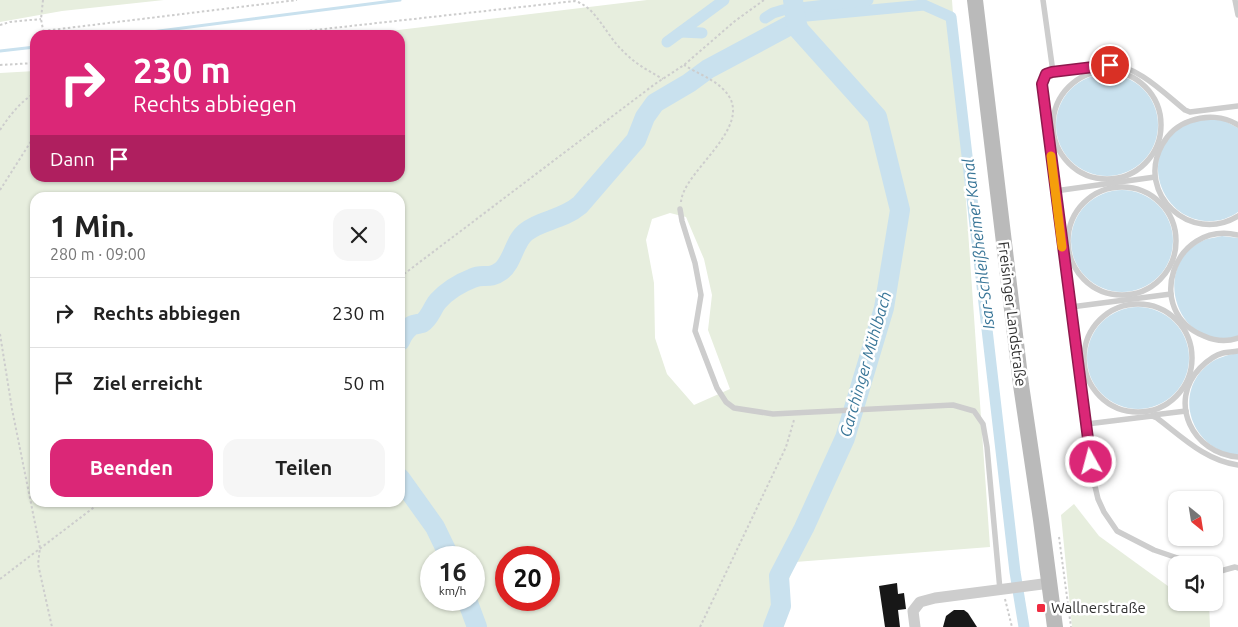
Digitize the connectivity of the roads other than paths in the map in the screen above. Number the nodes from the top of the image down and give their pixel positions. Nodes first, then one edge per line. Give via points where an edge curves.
1 (975, 0) edge
2 (1043, 0) edge
3 (1236, 0) edge
4 (1238, 16) edge
5 (1053, 72) junction
6 (1135, 75) junction
7 (1238, 106) edge
8 (1203, 114) junction
9 (1238, 125) edge
10 (1051, 130) junction
11 (1158, 147) junction
12 (1155, 178) junction
13 (1113, 183) junction
14 (1055, 191) junction
15 (1166, 207) junction
16 (680, 209) road end
17 (1238, 216) edge
18 (1216, 224) junction
19 (1217, 234) junction
20 (1238, 235) edge
21 (1066, 248) junction
22 (1173, 265) junction
23 (1171, 294) junction
24 (1129, 300) junction
25 (1071, 307) junction
26 (1182, 323) junction
27 (1237, 339) edge
28 (1237, 351) edge
29 (1082, 367) junction
30 (1190, 380) junction
31 (1186, 411) junction
32 (1147, 415) junction
33 (1087, 424) junction
34 (1238, 457) edge
35 (1238, 465) edge
36 (1172, 556) edge
37 (1238, 568) edge
38 (1223, 570) edge
39 (1050, 583) junction
40 (1005, 589) junction
41 (915, 627) edge
42 (1054, 627) edge

1 - 39 main road, Freisinger Landstraße via 1018,356
2 - 5 lane
3 - 4 lane
5 - 6 lane via 1110,65 1120,66
5 - 10 lane via 1046,74 1042,84
6 - 8 lane via 1185,110
6 - 10 lane via 1101,71 1085,76 1070,86 1060,99
6 - 11 lane via 1157,103 1161,121
7 - 8 lane
8 - 9 lane
8 - 11 lane via 1174,130
10 - 13 lane via 1069,162 1084,173
10 - 14 lane
11 - 12 lane
11 - 13 lane via 1138,170
12 - 13 lane
12 - 15 lane
13 - 14 lane
13 - 15 lane via 1143,192
13 - 21 lane via 1078,210 1070,227
14 - 21 lane
15 - 18 lane via 1193,222
15 - 22 lane via 1175,232
16 - 40 lane via 701,295 696,330 718,388 734,408 773,414 953,404 974,411 982,424 988,447
17 - 18 lane
18 - 19 lane
19 - 20 lane
19 - 22 lane via 1193,243
21 - 24 lane via 1081,277 1094,288
21 - 25 lane
22 - 23 lane
22 - 24 lane via 1159,280
23 - 24 lane
23 - 26 lane
24 - 25 lane
24 - 26 lane via 1154,306
24 - 29 lane via 1105,315 1092,329 1085,344
25 - 29 lane
26 - 27 lane via 1213,340
26 - 30 lane via 1192,350
27 - 28 lane
28 - 30 lane via 1222,353 1206,362
29 - 32 lane via 1097,392 1110,404
29 - 33 lane
30 - 31 lane
30 - 32 lane via 1178,395
31 - 32 lane
31 - 34 lane via 1189,424 1211,450 1227,457
32 - 33 lane
32 - 35 lane via 1157,418 1205,454
33 - 36 lane via 1094,482 1104,512 1118,531
37 - 38 lane
39 - 40 street
39 - 42 main road, Freisinger Landstraße
40 - 41 street via 920,602 913,611

